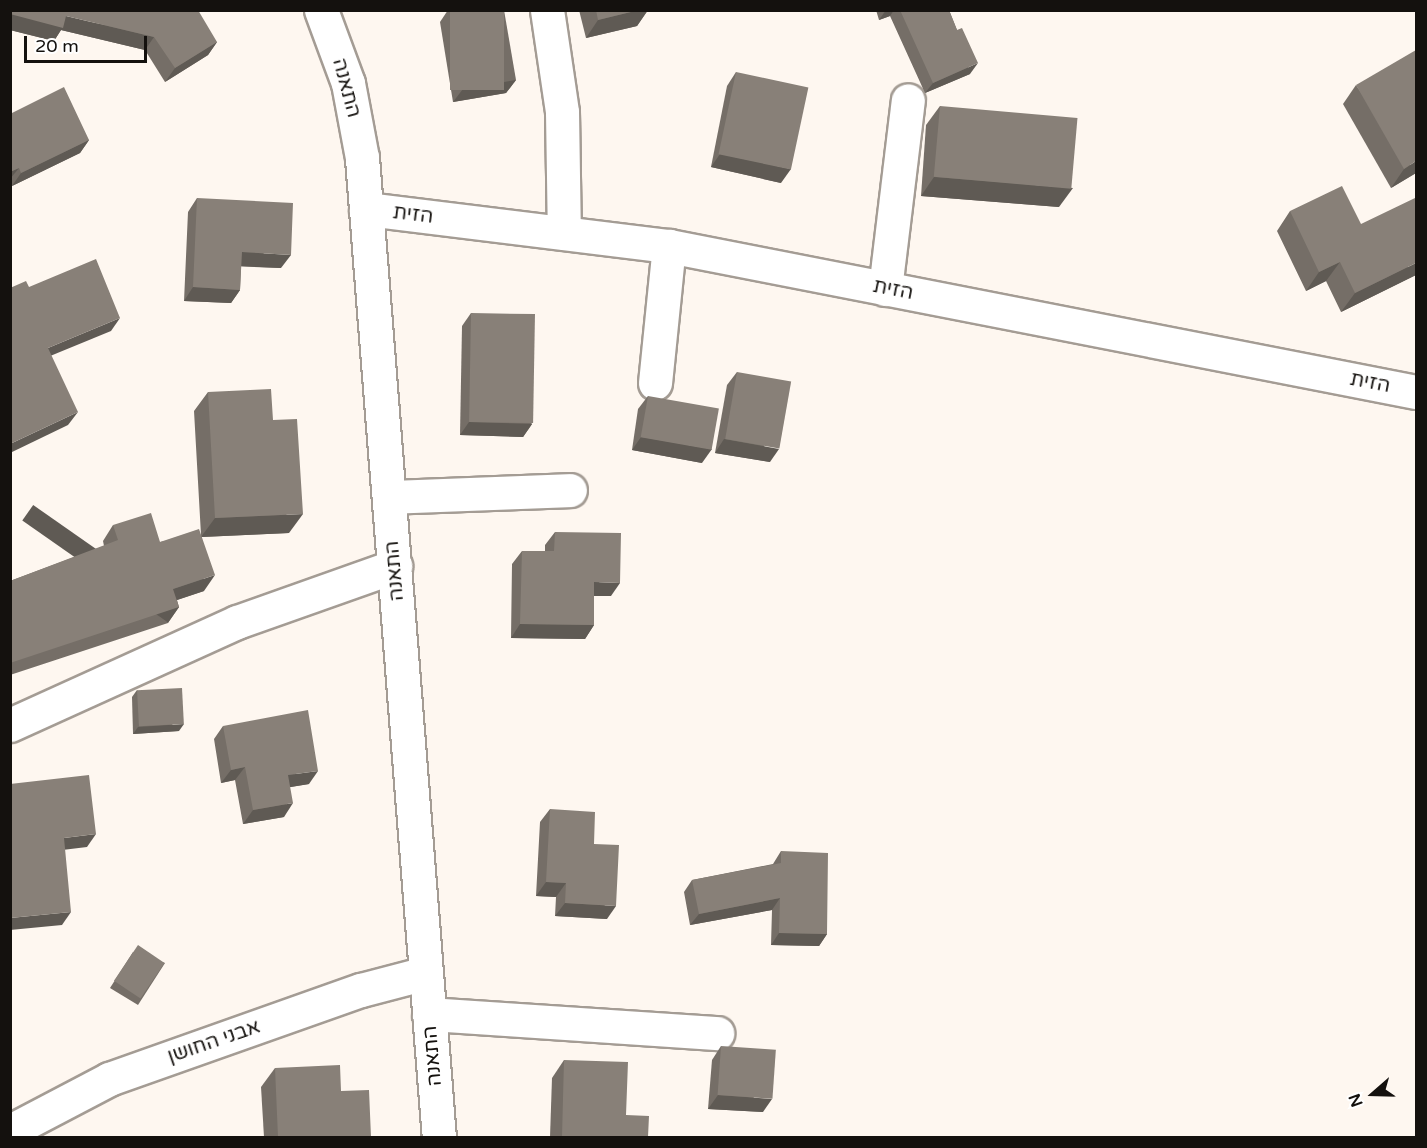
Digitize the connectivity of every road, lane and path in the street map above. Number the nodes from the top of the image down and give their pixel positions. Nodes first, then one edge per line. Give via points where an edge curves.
1 (321, 10) edge
2 (547, 10) edge
3 (908, 100) dead end
4 (366, 209) junction
5 (564, 233) junction
6 (669, 246) junction
7 (885, 289) junction
8 (655, 383) dead end
9 (1416, 392) edge
10 (570, 489) dead end
11 (389, 497) junction
12 (395, 566) junction
13 (10, 725) edge
14 (426, 973) junction
15 (429, 1014) junction
16 (717, 1033) dead end
17 (10, 1131) edge
18 (439, 1137) edge

1 - 4 street, התאנה via 348,83 363,158
2 - 5 street via 562,112
3 - 7 street
4 - 5 street, הזית
4 - 11 street, התאנה
5 - 6 street, הזית
6 - 7 street, הזית
6 - 8 street
7 - 9 street, הזית
10 - 11 street
11 - 12 street, התאנה
12 - 13 street via 237,622
12 - 14 street, התאנה
14 - 15 street, התאנה
14 - 17 street, אבני החושן via 361,990 110,1079
15 - 16 street
15 - 18 street, התאנה

